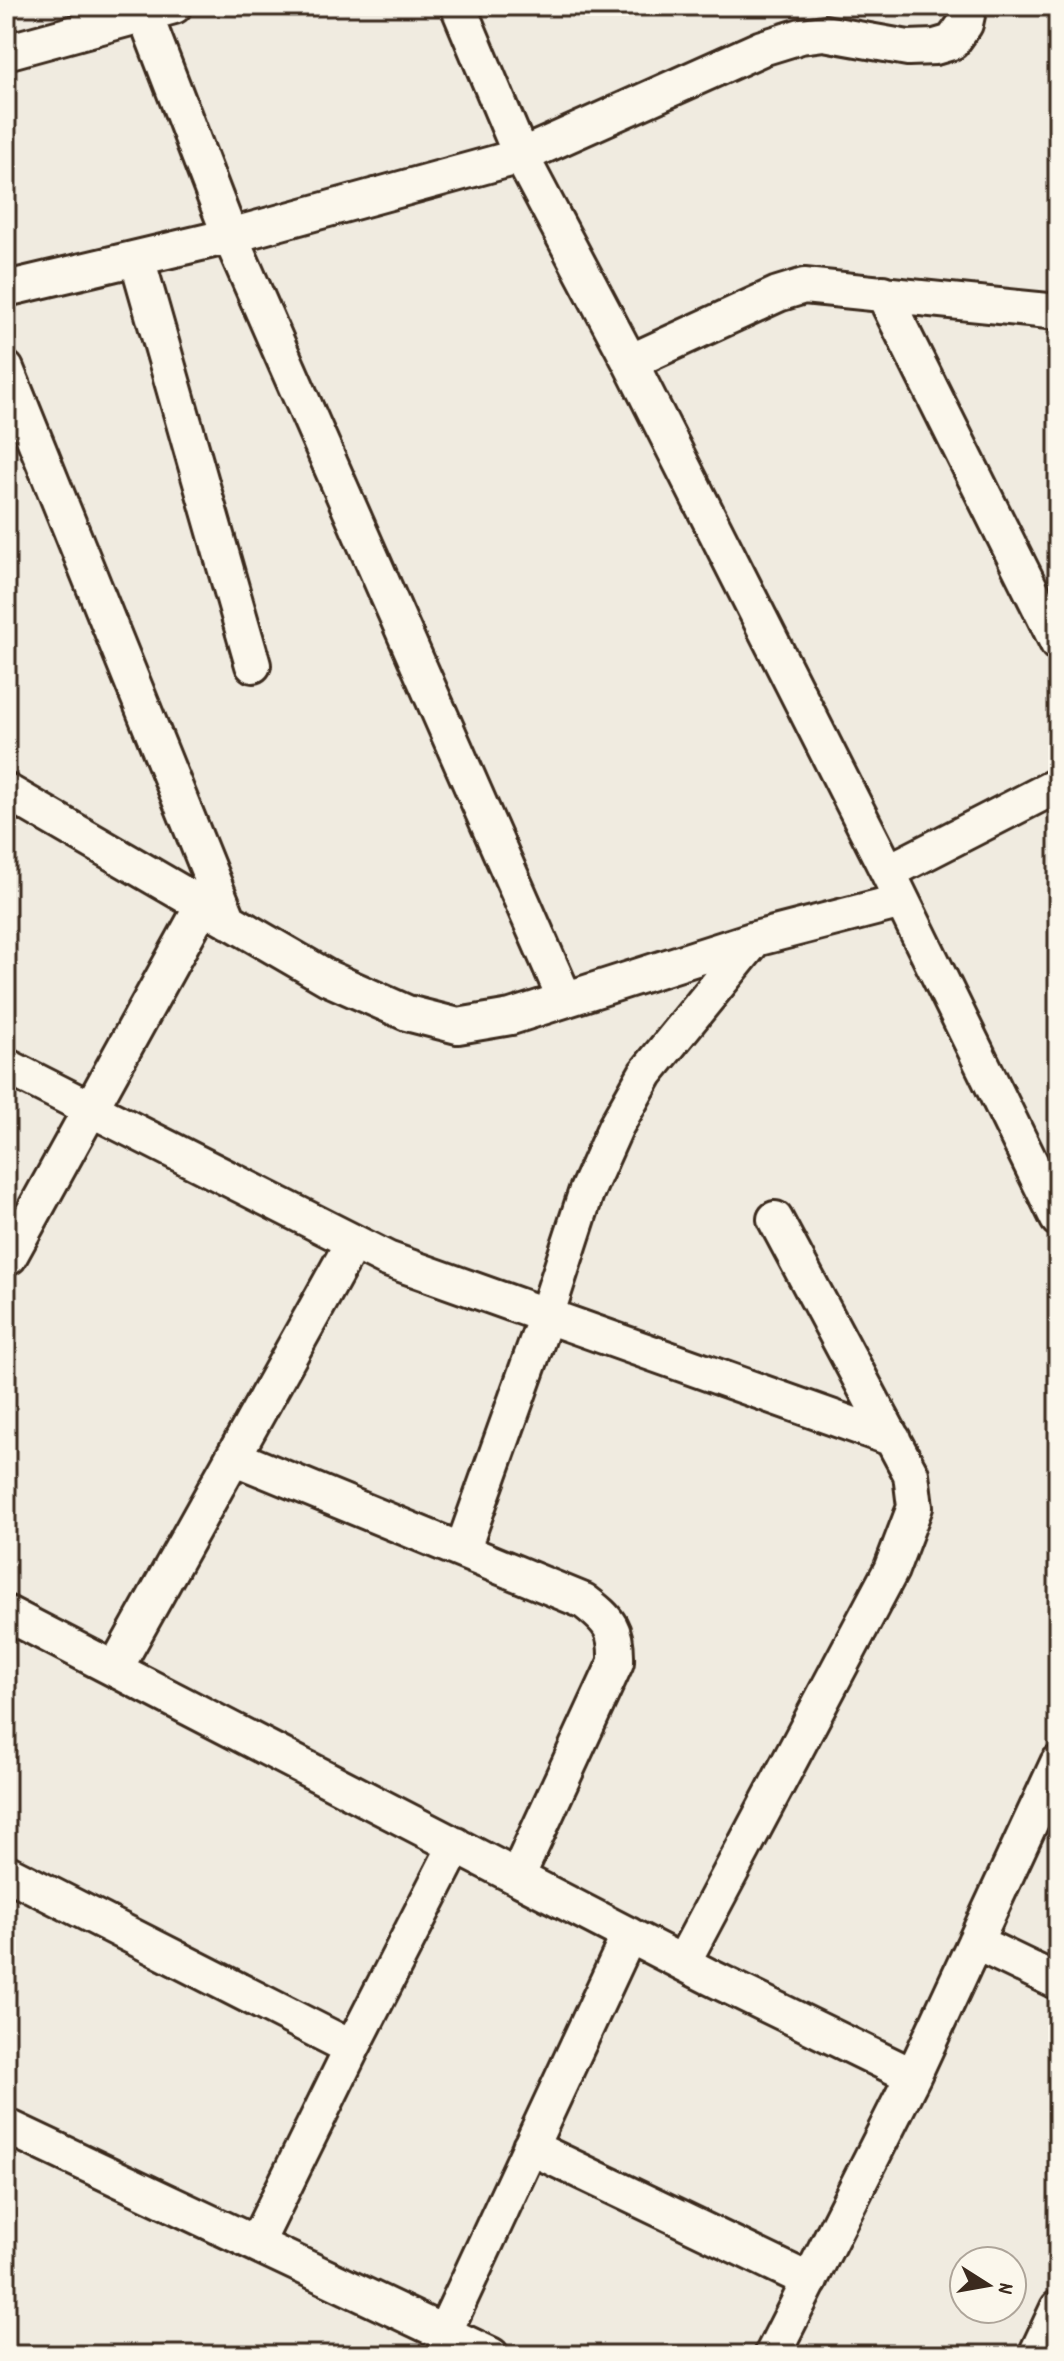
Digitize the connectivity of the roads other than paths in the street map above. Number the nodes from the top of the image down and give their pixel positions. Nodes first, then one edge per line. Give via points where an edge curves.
1 (458, 6) edge
2 (969, 6) edge
3 (160, 10) edge
4 (6, 52) edge
5 (521, 156) junction
6 (230, 236) junction
7 (137, 258) junction
8 (6, 289) edge
9 (883, 293) junction
10 (1058, 312) edge
11 (630, 362) junction
12 (6, 369) edge
13 (1058, 644) edge
14 (253, 665) dead end
15 (1058, 785) edge
16 (6, 791) edge
17 (895, 886) junction
18 (216, 913) junction
19 (755, 939) junction
20 (565, 999) junction
21 (6, 1066) edge
22 (92, 1109) junction
23 (775, 1219) dead end
24 (1058, 1219) edge
25 (353, 1242) junction
26 (9, 1257) dead end
27 (546, 1316) junction
28 (893, 1439) junction
29 (233, 1457) junction
30 (462, 1551) junction
31 (6, 1613) edge
32 (115, 1669) junction
33 (1058, 1763) edge
34 (1050, 1803) edge
35 (456, 1845) junction
36 (6, 1872) edge
37 (517, 1877) junction
38 (629, 1935) junction
39 (975, 1942) junction
40 (683, 1962) junction
41 (1058, 1982) edge
42 (352, 2048) junction
43 (913, 2076) junction
44 (6, 2126) edge
45 (530, 2147) junction
46 (256, 2244) junction
47 (810, 2281) junction
48 (1058, 2308) edge
49 (444, 2333) junction
50 (491, 2355) edge
51 (772, 2355) edge
52 (1036, 2355) edge

1 - 5 street
2 - 5 street via 965,24 952,42 908,48 824,33 801,36 762,48
3 - 4 street
3 - 6 street
5 - 6 street
5 - 11 street
6 - 7 street
6 - 20 street
7 - 8 street
7 - 14 street
9 - 10 street
9 - 11 street via 804,286
9 - 13 street
11 - 17 street
12 - 18 street
15 - 17 street
16 - 18 street
17 - 19 street
17 - 24 street
18 - 20 street via 328,978 407,1013 458,1026 511,1017
18 - 22 street
19 - 20 street
19 - 27 street via 646,1073 586,1193
21 - 22 street
22 - 25 street
22 - 26 street
23 - 28 street
25 - 27 street
25 - 29 street
27 - 28 street
27 - 30 street
28 - 40 street via 911,1474 915,1507 907,1534
29 - 30 street
29 - 32 street
30 - 37 street via 584,1601 605,1617 616,1638 616,1662
31 - 32 street
32 - 35 street
33 - 34 street
34 - 39 street
35 - 37 street
35 - 42 street
36 - 42 street
37 - 38 street
38 - 40 street
38 - 45 street
39 - 41 street
39 - 43 street
40 - 43 street
42 - 46 street
43 - 47 street
44 - 46 street
45 - 47 street
45 - 49 street
46 - 49 street
47 - 51 street
48 - 52 street
49 - 50 street

